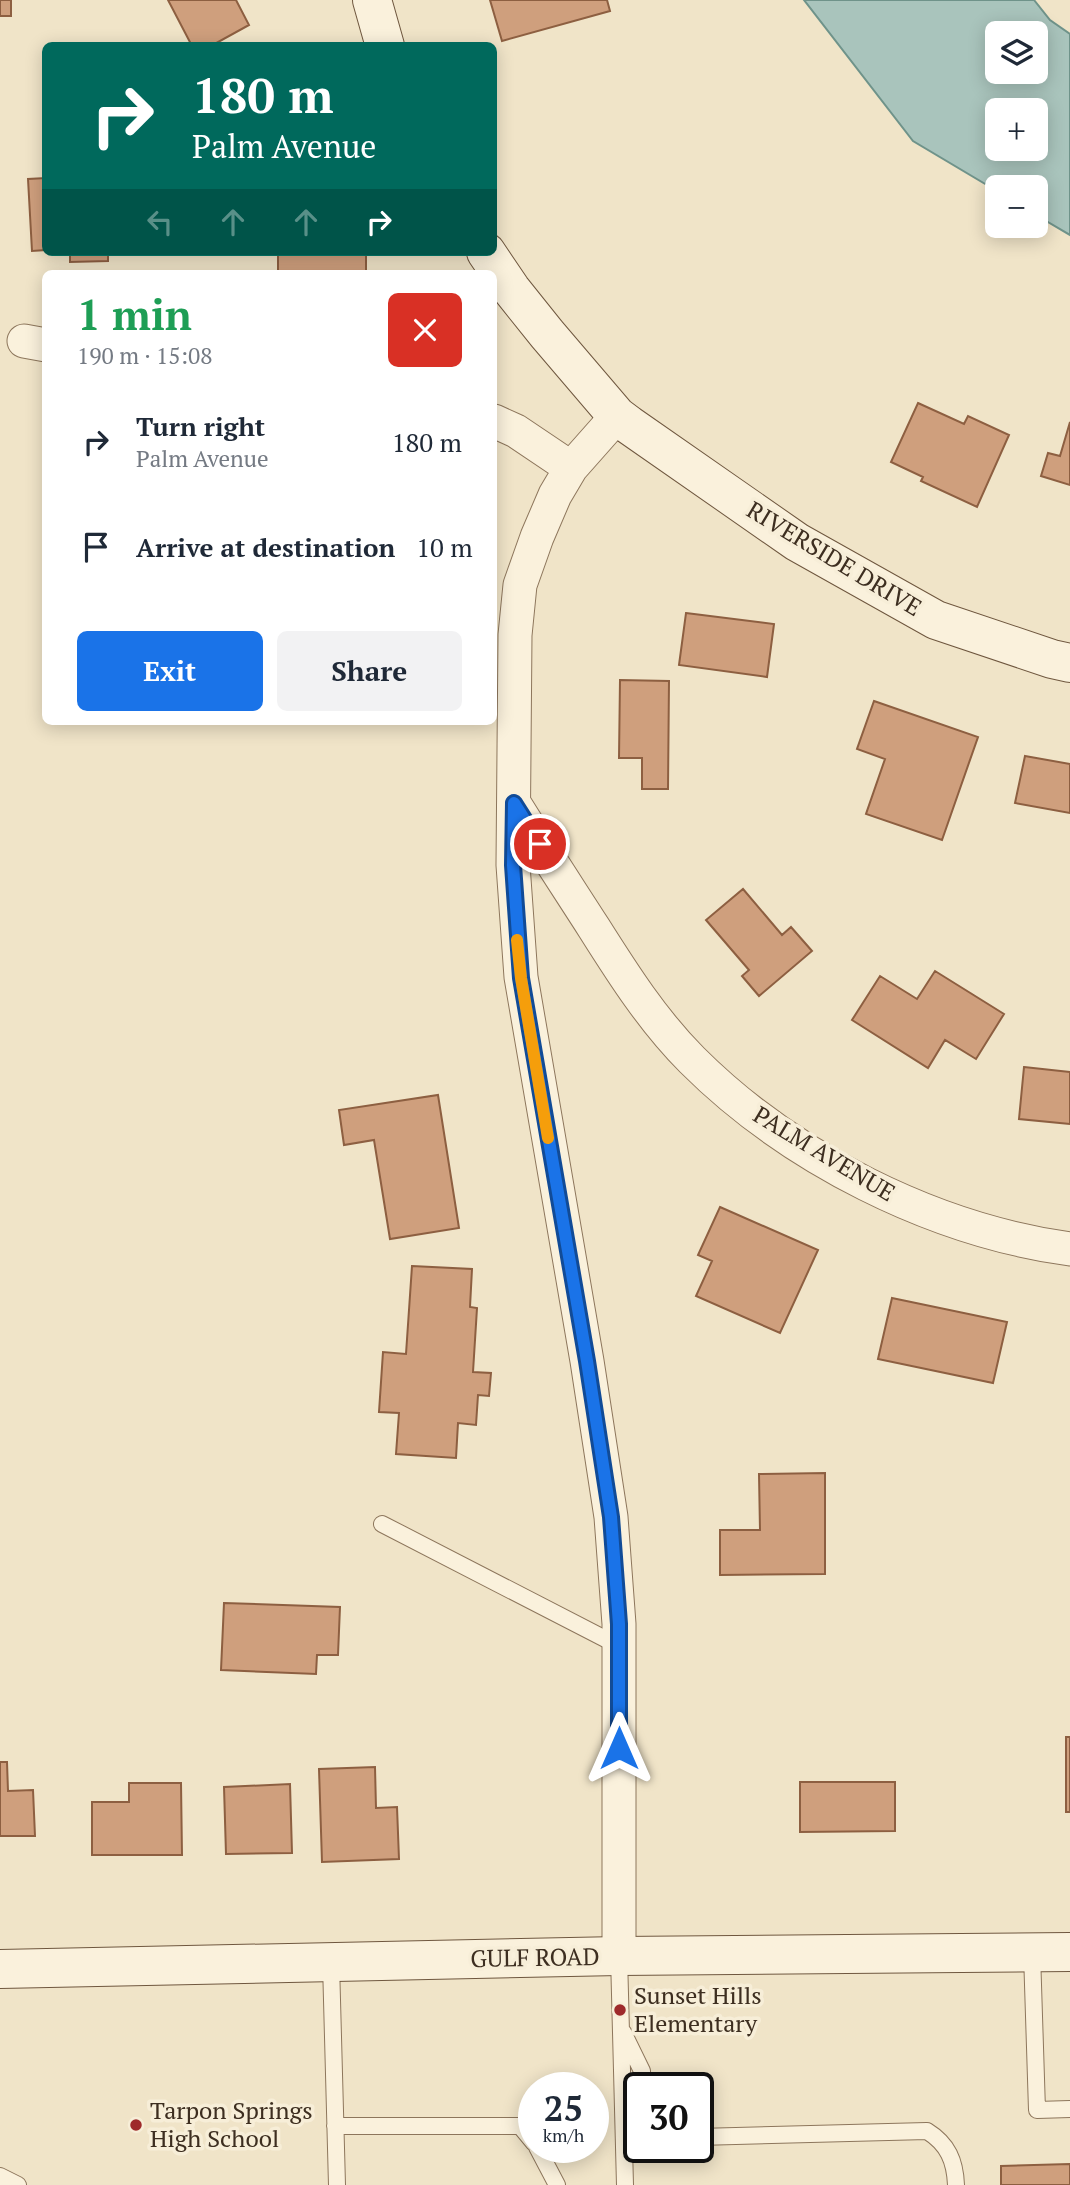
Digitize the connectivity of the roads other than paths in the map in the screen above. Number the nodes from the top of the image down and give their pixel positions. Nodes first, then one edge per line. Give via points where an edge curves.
1 (372, 0) edge
2 (384, 42) edge
3 (489, 256) edge
4 (617, 416) junction
5 (497, 422) edge
6 (571, 468) junction
7 (1070, 663) edge
8 (514, 803) junction
9 (1070, 1249) edge
10 (382, 1524) dead end
11 (619, 1646) junction
12 (1070, 1952) edge
13 (1032, 1953) junction
14 (619, 1956) junction
15 (331, 1963) junction
16 (0, 1969) edge
17 (621, 2027) junction
18 (642, 2072) edge
19 (1070, 2109) edge
20 (335, 2126) junction
21 (518, 2126) edge
22 (714, 2137) edge
23 (545, 2163) edge
24 (0, 2176) edge
25 (18, 2185) edge
26 (337, 2185) edge
27 (557, 2185) edge
28 (625, 2185) edge
29 (956, 2185) edge

1 - 2 street
3 - 4 street, RIVERSIDE DRIVE
4 - 6 street
4 - 7 street, RIVERSIDE DRIVE via 797,542 936,620
5 - 6 street
6 - 8 street via 555,495 520,585 514,635
8 - 9 street, PALM AVENUE via 644,1003 691,1059 738,1102 791,1139 900,1200 950,1220
8 - 11 street via 521,978 611,1517
10 - 11 lane
11 - 14 street
12 - 13 street, GULF ROAD
13 - 14 street, GULF ROAD
13 - 19 lane via 1037,2110
14 - 15 street, GULF ROAD
14 - 17 lane
15 - 16 street, GULF ROAD
15 - 20 lane
17 - 18 lane
17 - 28 lane
20 - 21 lane
20 - 26 lane
22 - 29 lane via 927,2131 938,2138 954,2162
23 - 27 lane
24 - 25 lane

